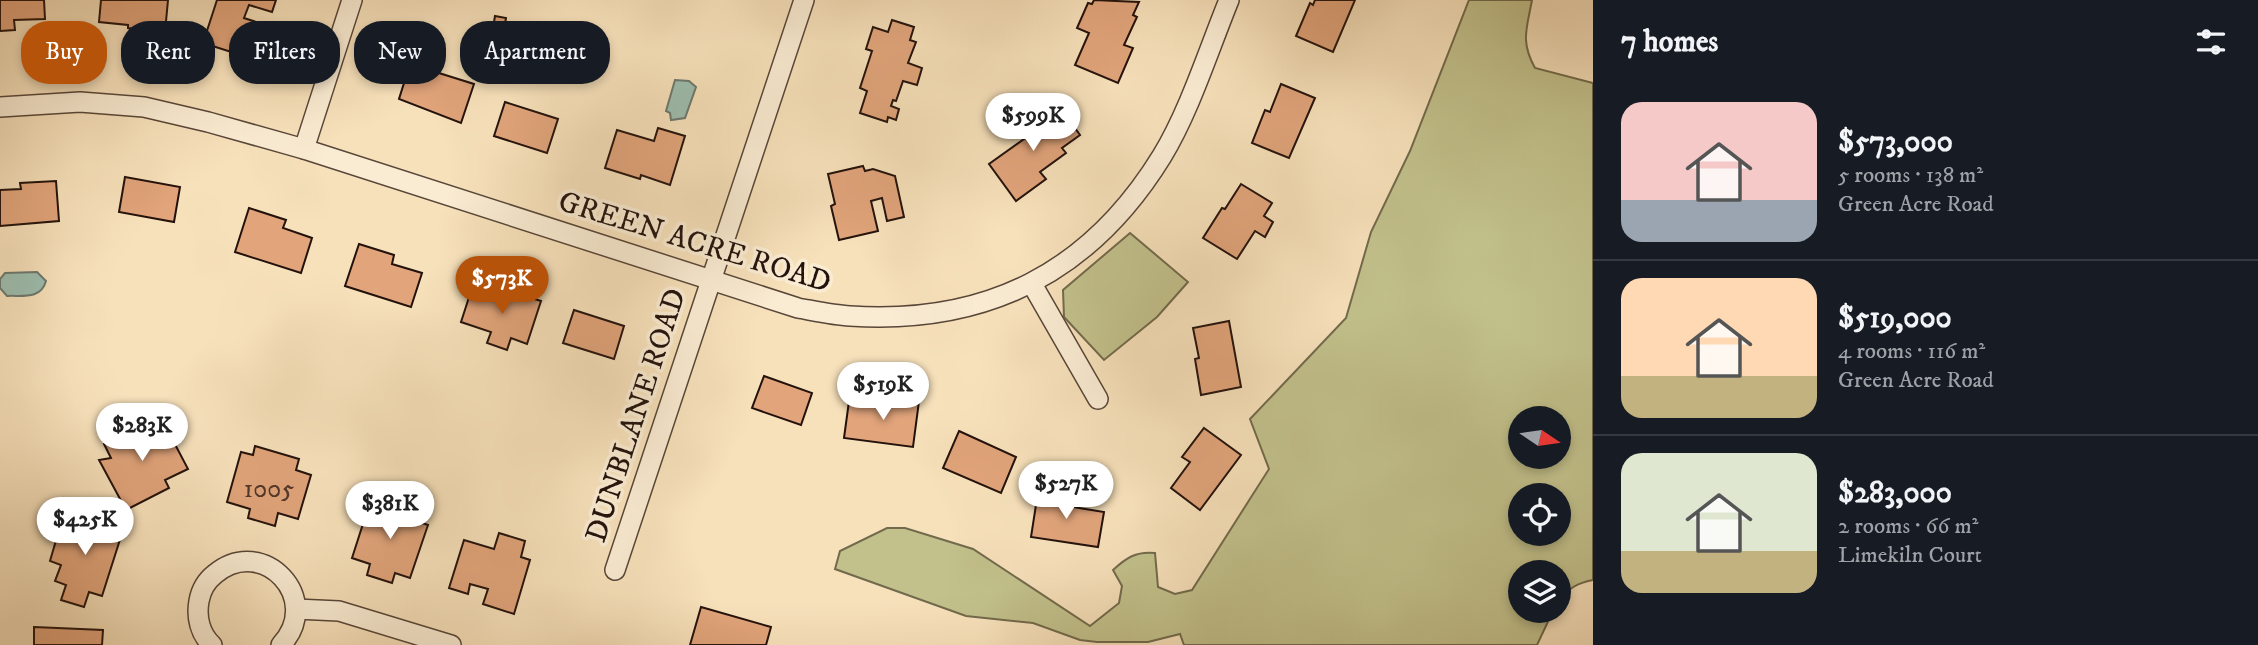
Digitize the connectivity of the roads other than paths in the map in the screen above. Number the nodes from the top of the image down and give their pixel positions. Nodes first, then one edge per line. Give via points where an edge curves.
1 (352, 0) edge
2 (804, 0) edge
3 (1229, 0) edge
4 (0, 107) edge
5 (304, 149) junction
6 (711, 280) junction
7 (1032, 284) junction
8 (1098, 399) dead end
9 (615, 570) dead end
10 (296, 610) junction
11 (212, 645) edge
12 (281, 645) edge
13 (451, 645) edge

1 - 5 street
2 - 6 street, DUNBLANE ROAD
3 - 7 street, GREEN ACRE ROAD via 1163,155 1095,238
4 - 5 street, GREEN ACRE ROAD via 80,102 144,107
5 - 6 street, GREEN ACRE ROAD
6 - 7 street, GREEN ACRE ROAD via 798,307 848,316 898,317 991,302
6 - 9 street, DUNBLANE ROAD
7 - 8 street
10 - 11 street via 293,593 271,567 238,562 222,568 209,578 197,609 200,626
10 - 12 street via 294,625
10 - 13 street via 339,611

